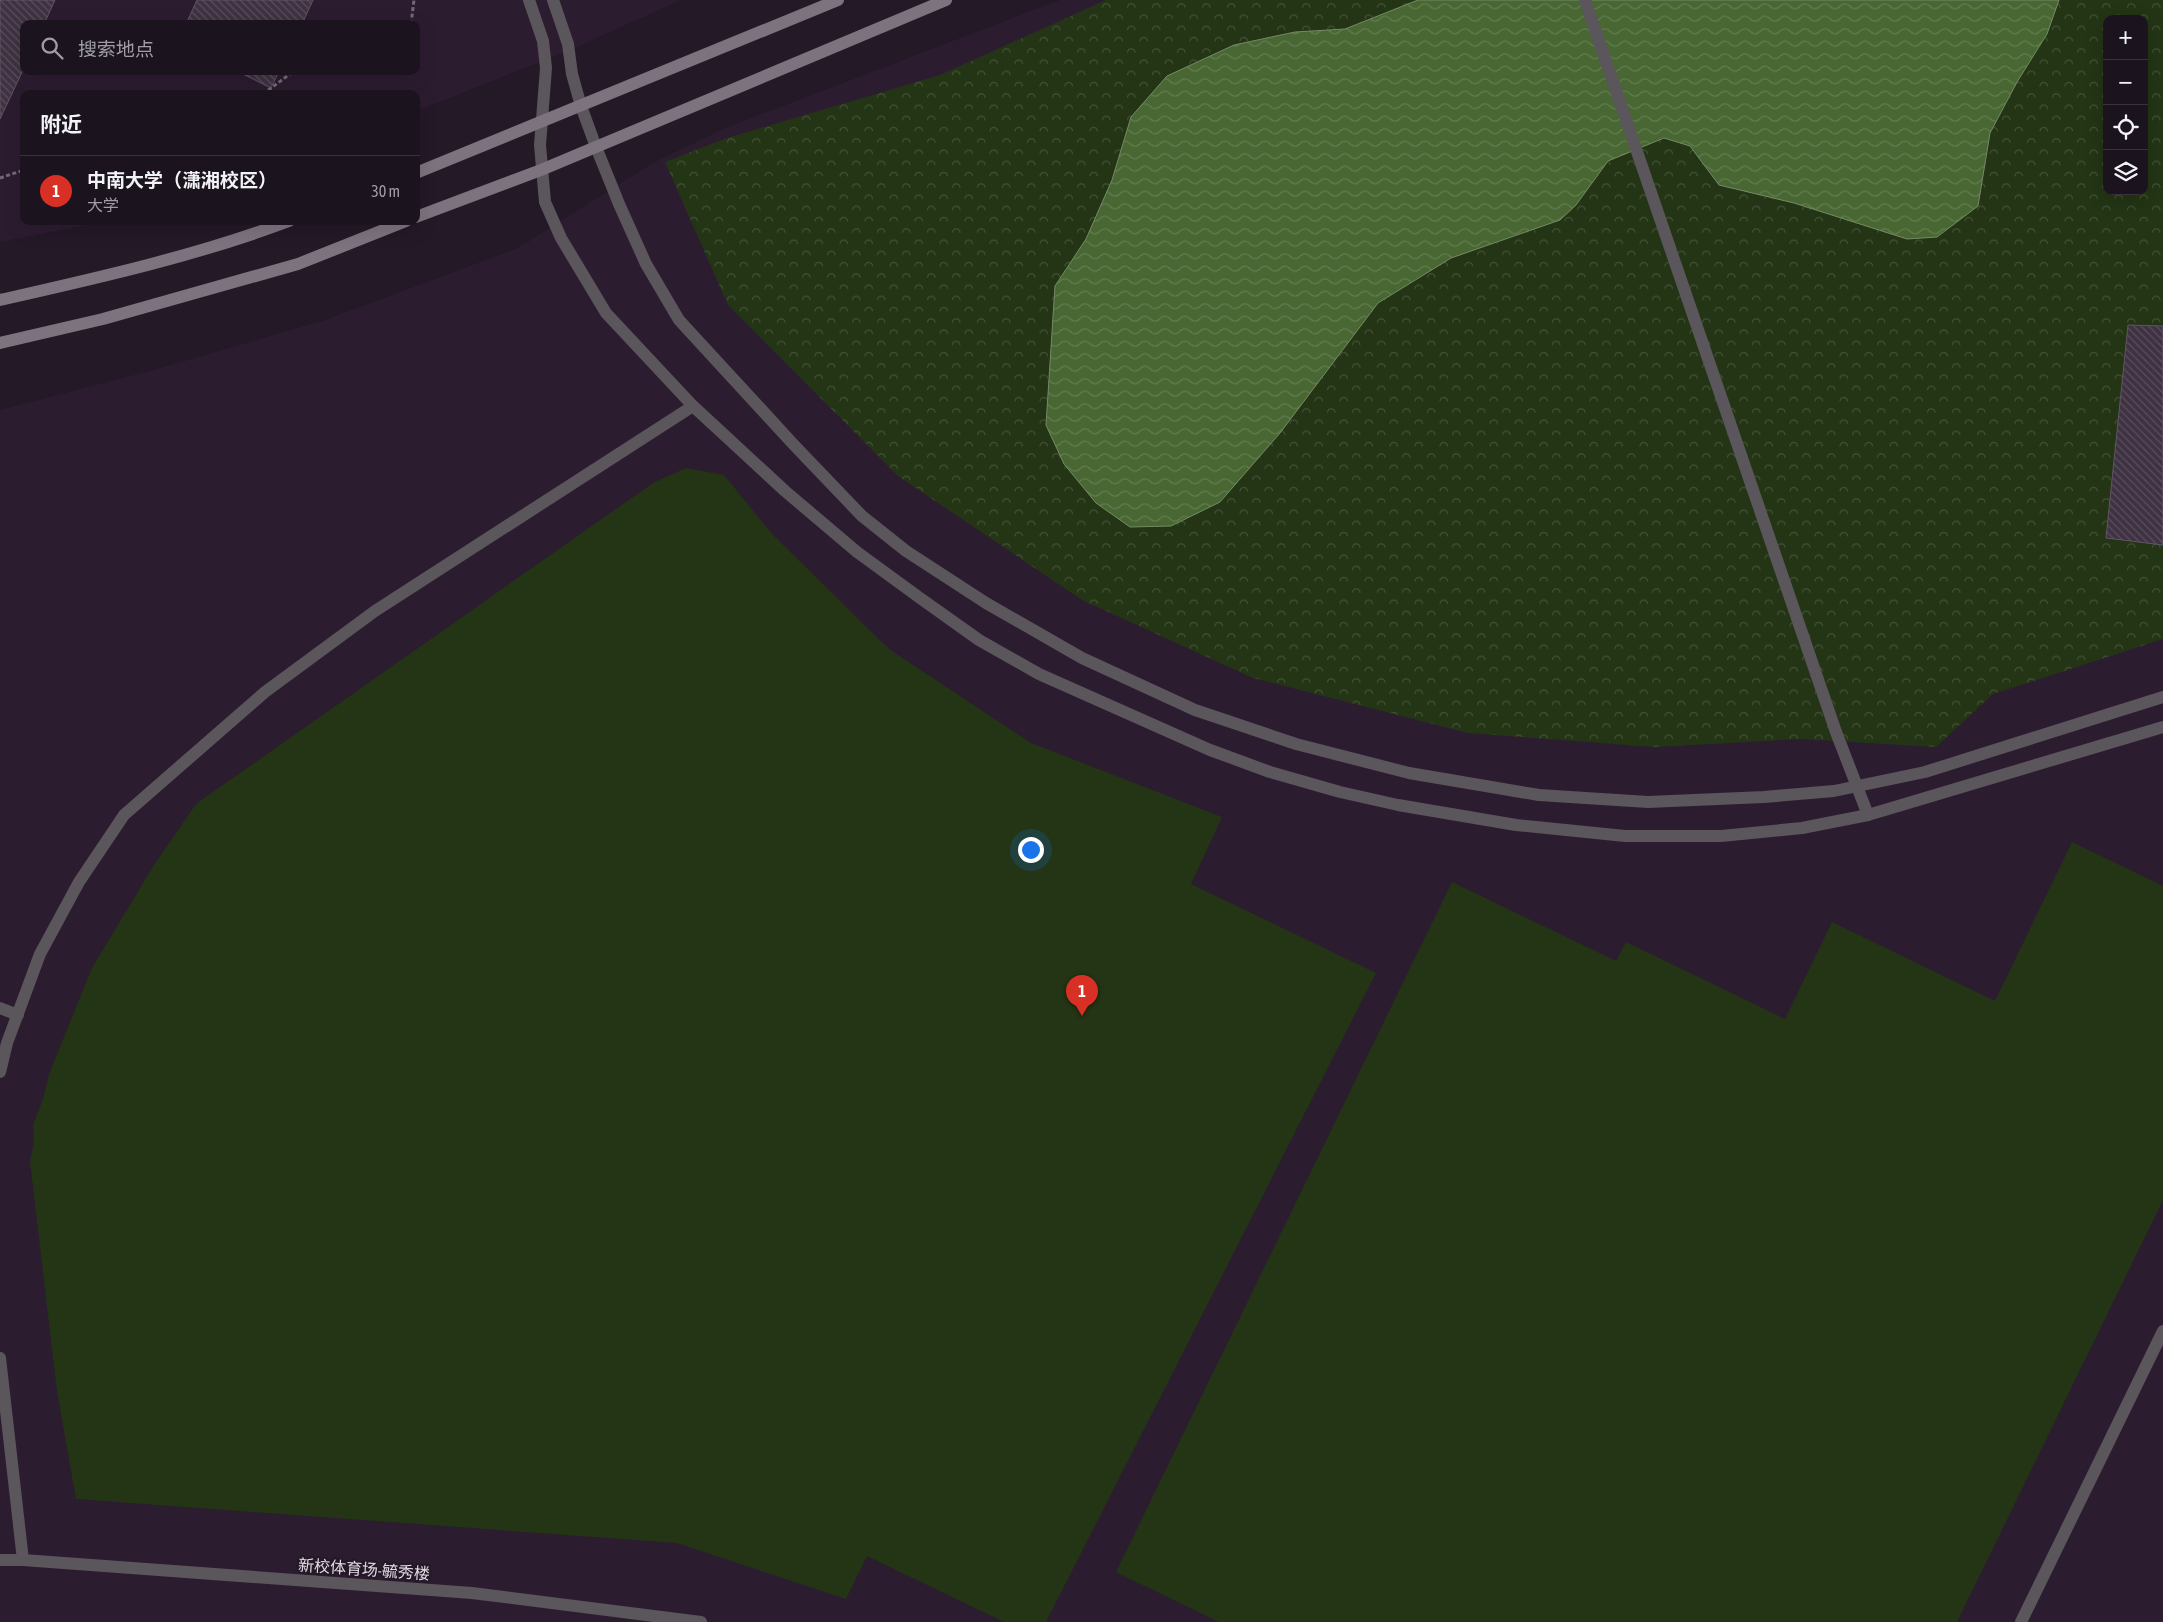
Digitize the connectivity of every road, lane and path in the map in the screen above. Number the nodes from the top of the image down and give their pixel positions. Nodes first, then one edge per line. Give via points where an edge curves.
1 (414, 0) edge
2 (529, 0) edge
3 (553, 0) edge
4 (838, 0) edge
5 (946, 0) edge
6 (1585, 0) edge
7 (412, 20) edge
8 (289, 75) edge
9 (268, 90) edge
10 (581, 106) junction
11 (540, 122) junction
12 (596, 147) junction
13 (541, 170) junction
14 (20, 171) edge
15 (420, 171) edge
16 (0, 178) edge
17 (420, 215) edge
18 (278, 225) edge
19 (396, 225) edge
20 (0, 300) edge
21 (0, 343) edge
22 (693, 406) junction
23 (2163, 697) edge
24 (2163, 727) edge
25 (1856, 786) junction
26 (1868, 815) junction
27 (0, 1008) edge
28 (18, 1015) junction
29 (0, 1072) edge
30 (2163, 1331) edge
31 (0, 1358) edge
32 (0, 1560) edge
33 (22, 1560) junction
34 (701, 1622) edge
35 (2022, 1622) edge

1 - 7 path
2 - 11 street via 543,41 546,68
3 - 10 street via 568,44
4 - 10 main road
5 - 12 main road
6 - 25 street
8 - 9 path
10 - 11 main road
10 - 12 street
11 - 13 street
11 - 15 main road
12 - 13 main road
12 - 25 street via 646,264 679,320 794,445 862,516 906,551 986,603 1082,658 1195,710 1296,744 1409,773 1539,795 1648,802 1764,797
13 - 17 main road
13 - 22 street via 545,202 588,287 606,313
14 - 16 path
18 - 20 main road via 110,275
19 - 21 main road via 298,264 132,311
22 - 26 street via 785,492 857,552 979,640 1039,674 1210,750 1270,772 1398,805 1516,825 1625,836 1721,836 1802,828
22 - 28 street via 375,611 265,692 124,814 79,882 40,954
23 - 25 street via 1925,772
24 - 26 street
25 - 26 street
27 - 28 street
28 - 29 street
30 - 35 street
31 - 33 street
32 - 33 street, 新校体育场-毓秀楼
33 - 34 street, 新校体育场-毓秀楼 via 472,1593

